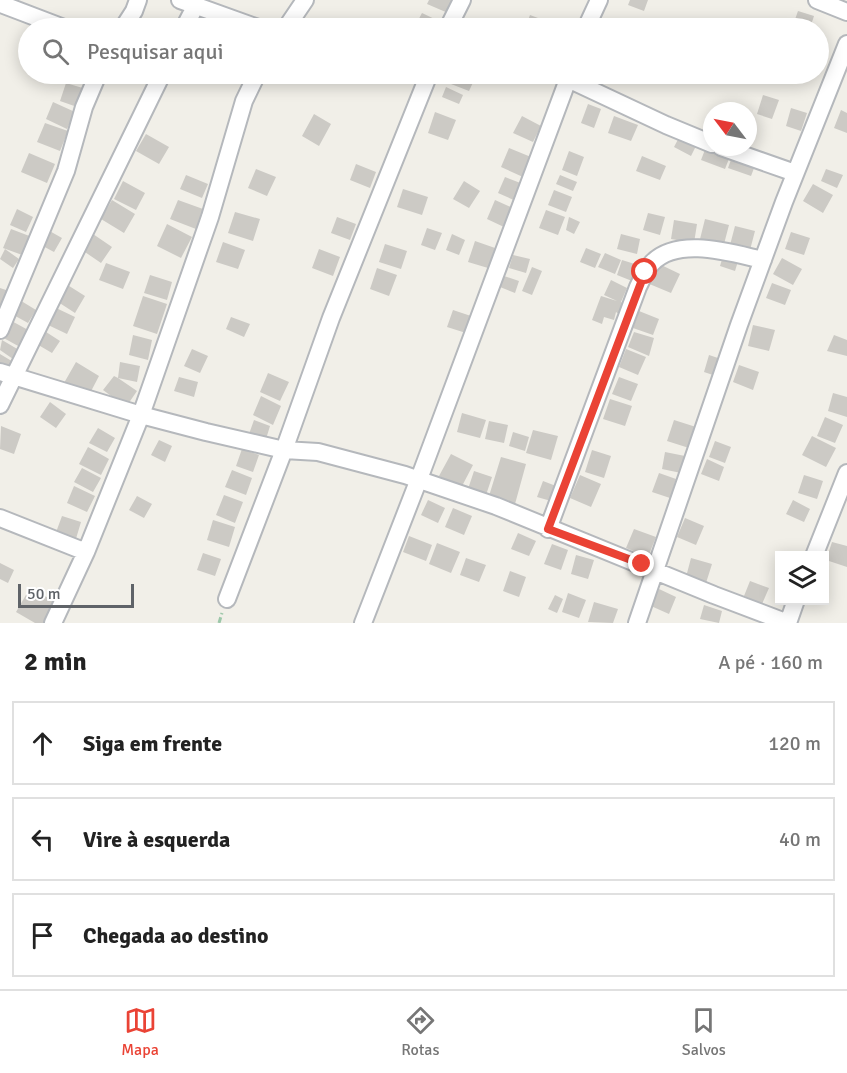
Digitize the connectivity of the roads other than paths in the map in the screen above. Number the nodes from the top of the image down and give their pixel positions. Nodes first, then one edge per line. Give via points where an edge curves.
1 (138, 0) edge
2 (305, 0) edge
3 (462, 0) edge
4 (599, 0) edge
5 (817, 0) edge
6 (188, 3) edge
7 (1, 4) edge
8 (847, 12) edge
9 (38, 18) edge
10 (129, 18) edge
11 (186, 18) edge
12 (230, 18) edge
13 (293, 18) edge
14 (453, 18) edge
15 (591, 18) edge
16 (847, 44) edge
17 (94, 84) edge
18 (157, 84) edge
19 (252, 84) edge
20 (425, 84) edge
21 (566, 84) edge
22 (585, 84) edge
23 (703, 140) edge
24 (747, 156) edge
25 (795, 173) junction
26 (763, 260) junction
27 (0, 330) edge
28 (7, 375) edge
29 (0, 405) edge
30 (141, 415) junction
31 (284, 450) junction
32 (847, 472) edge
33 (419, 479) junction
34 (0, 518) edge
35 (548, 529) junction
36 (816, 551) edge
37 (86, 552) junction
38 (656, 570) junction
39 (227, 599) dead end
40 (794, 605) edge
41 (53, 623) edge
42 (363, 623) edge
43 (637, 623) edge
44 (788, 623) edge

1 - 10 street
2 - 13 street
3 - 14 street
4 - 15 street
5 - 8 street
6 - 11 street
6 - 12 street
7 - 9 street
16 - 25 street
17 - 27 street via 66,171
18 - 28 street
19 - 30 street
20 - 31 street via 331,318
21 - 33 street
22 - 23 street
24 - 25 street
25 - 26 street
26 - 35 street via 703,248 673,251 653,262 638,287
26 - 38 street
28 - 29 street
28 - 30 street
30 - 31 street
30 - 37 street
31 - 33 street via 318,452
31 - 39 street
32 - 36 street
33 - 35 street
33 - 42 street
34 - 37 street
35 - 38 street
37 - 41 street
38 - 43 street
38 - 44 street
40 - 44 street

